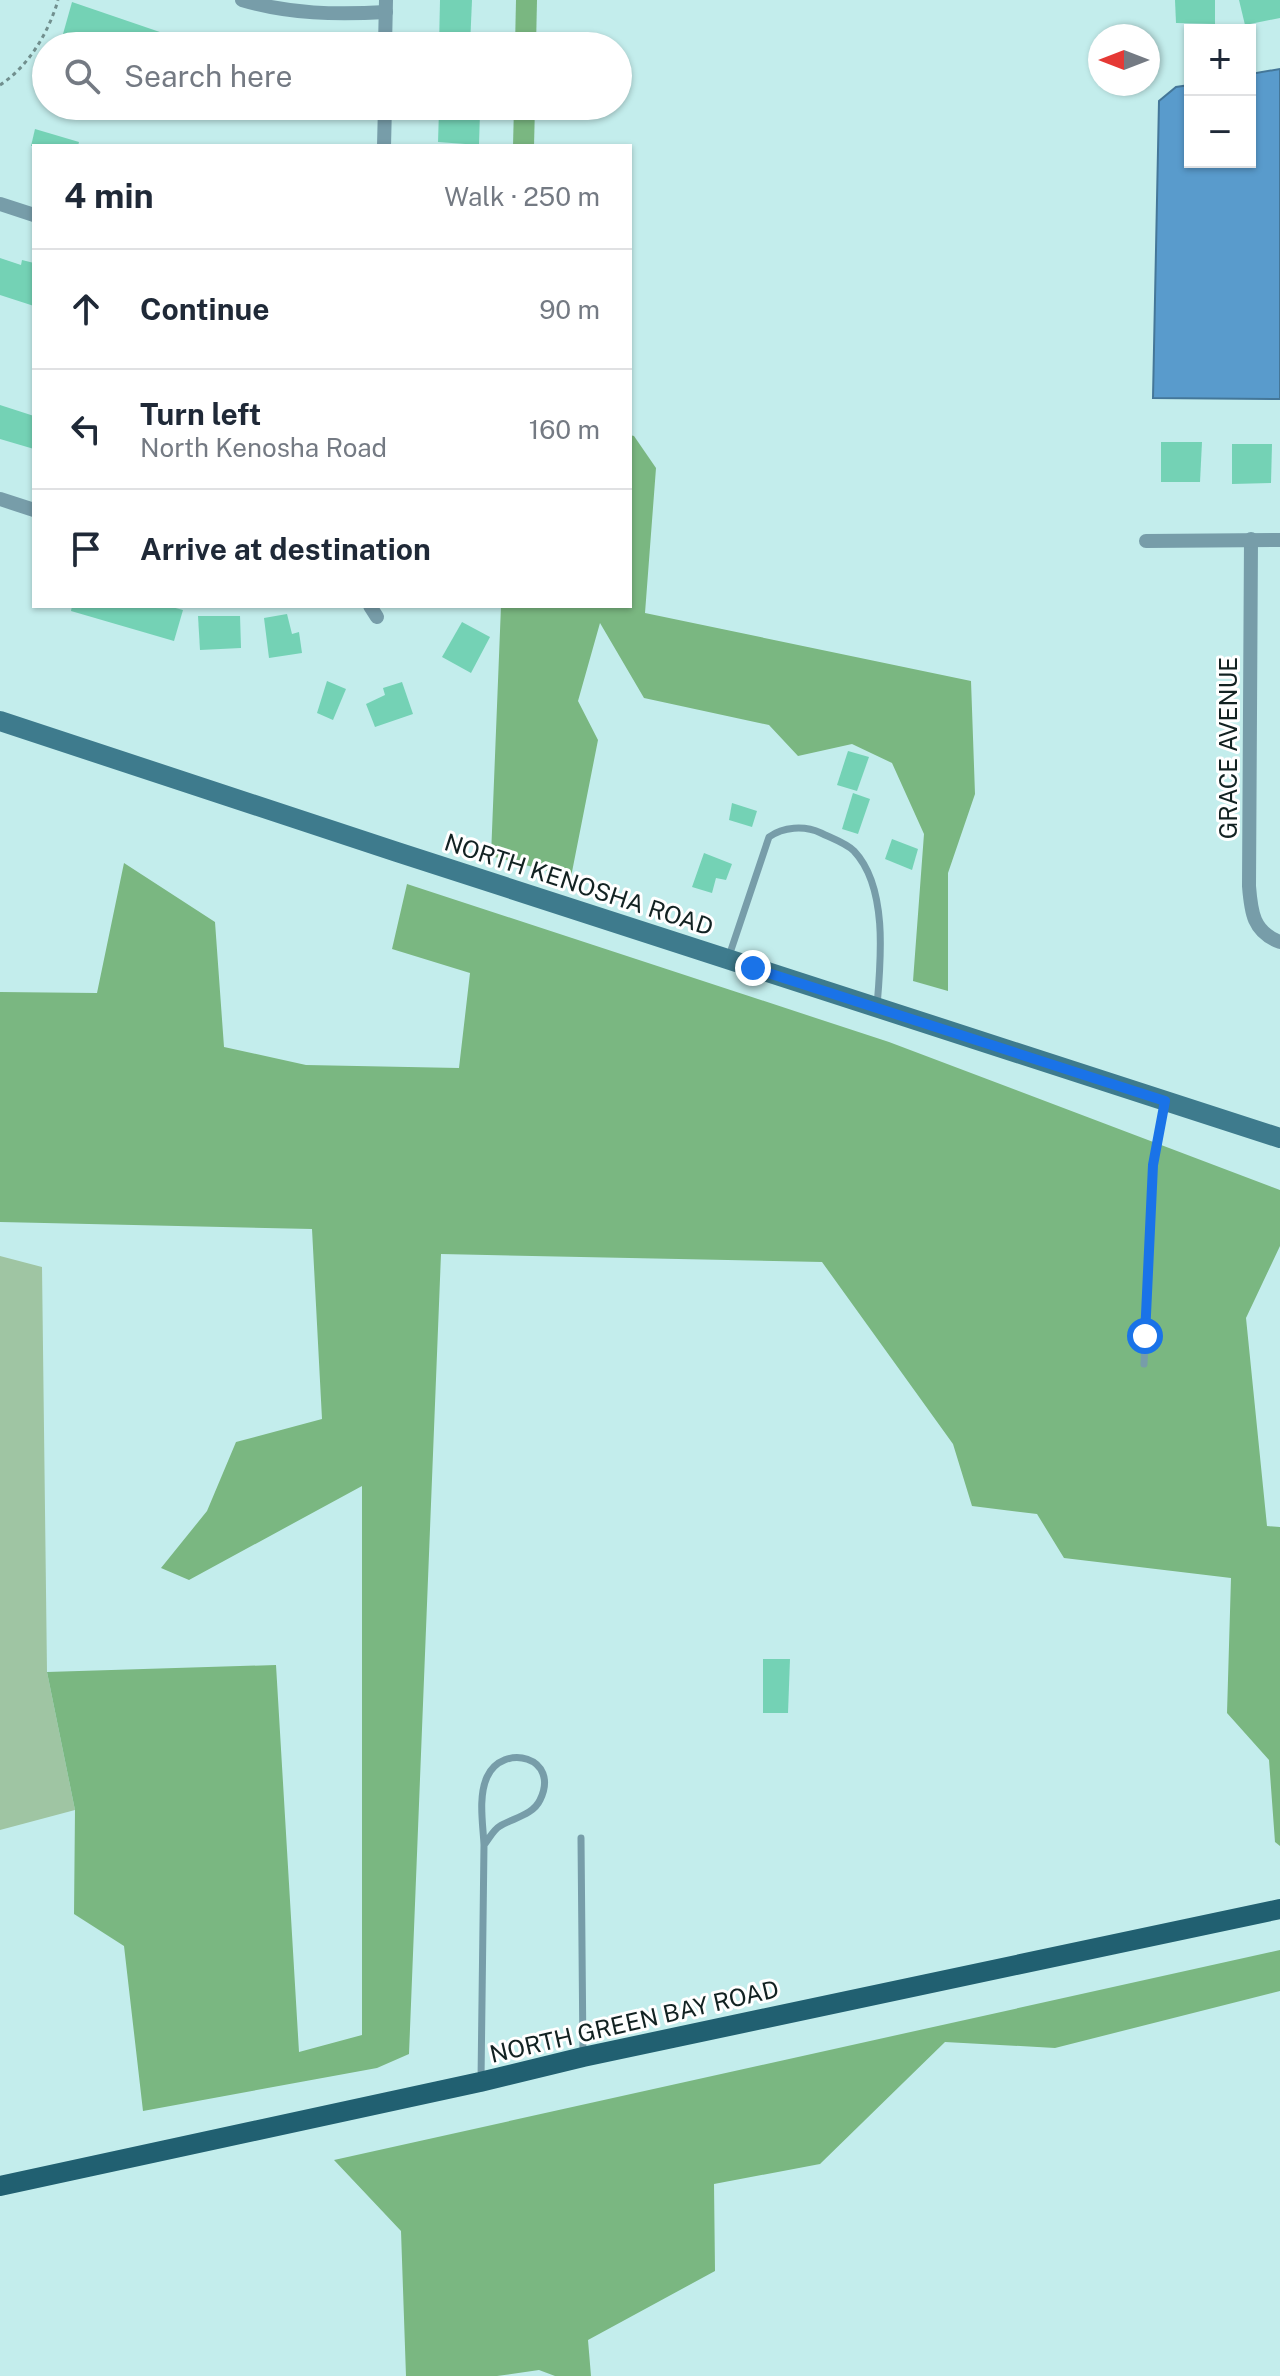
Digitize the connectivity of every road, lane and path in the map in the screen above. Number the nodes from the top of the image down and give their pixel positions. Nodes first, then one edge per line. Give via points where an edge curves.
1 (58, 0) edge
2 (242, 0) edge
3 (386, 6) edge
4 (46, 32) edge
5 (385, 32) edge
6 (32, 51) edge
7 (0, 85) edge
8 (385, 120) edge
9 (384, 144) edge
10 (0, 204) edge
11 (32, 214) edge
12 (0, 499) edge
13 (32, 509) edge
14 (1251, 539) junction
15 (1280, 540) edge
16 (1146, 541) dead end
17 (0, 721) edge
18 (1280, 942) edge
19 (728, 960) junction
20 (876, 1008) junction
21 (1165, 1101) junction
22 (1280, 1138) edge
23 (1144, 1364) dead end
24 (581, 1838) dead end
25 (484, 1845) junction
26 (1280, 1909) edge
27 (583, 2057) junction
28 (480, 2082) junction
29 (0, 2186) edge

1 - 4 path
2 - 3 street via 339,15
3 - 5 street
6 - 7 path
8 - 9 street
10 - 11 street
12 - 13 street
14 - 15 street
14 - 16 street
14 - 18 street, GRACE AVENUE via 1251,915 1267,937
17 - 19 street, NORTH KENOSHA ROAD
19 - 20 street, NORTH KENOSHA ROAD
19 - 20 lane via 769,837 780,829 812,829 852,848 871,873 880,947
20 - 21 street, NORTH KENOSHA ROAD
21 - 22 street, NORTH KENOSHA ROAD
21 - 23 lane via 1151,1195
24 - 27 lane
25 - 25 lane via 497,1828 539,1803 544,1773 536,1762 509,1758 487,1776 482,1793
25 - 28 lane
26 - 27 main road, NORTH GREEN BAY ROAD
27 - 28 main road, NORTH GREEN BAY ROAD
28 - 29 main road, NORTH GREEN BAY ROAD

